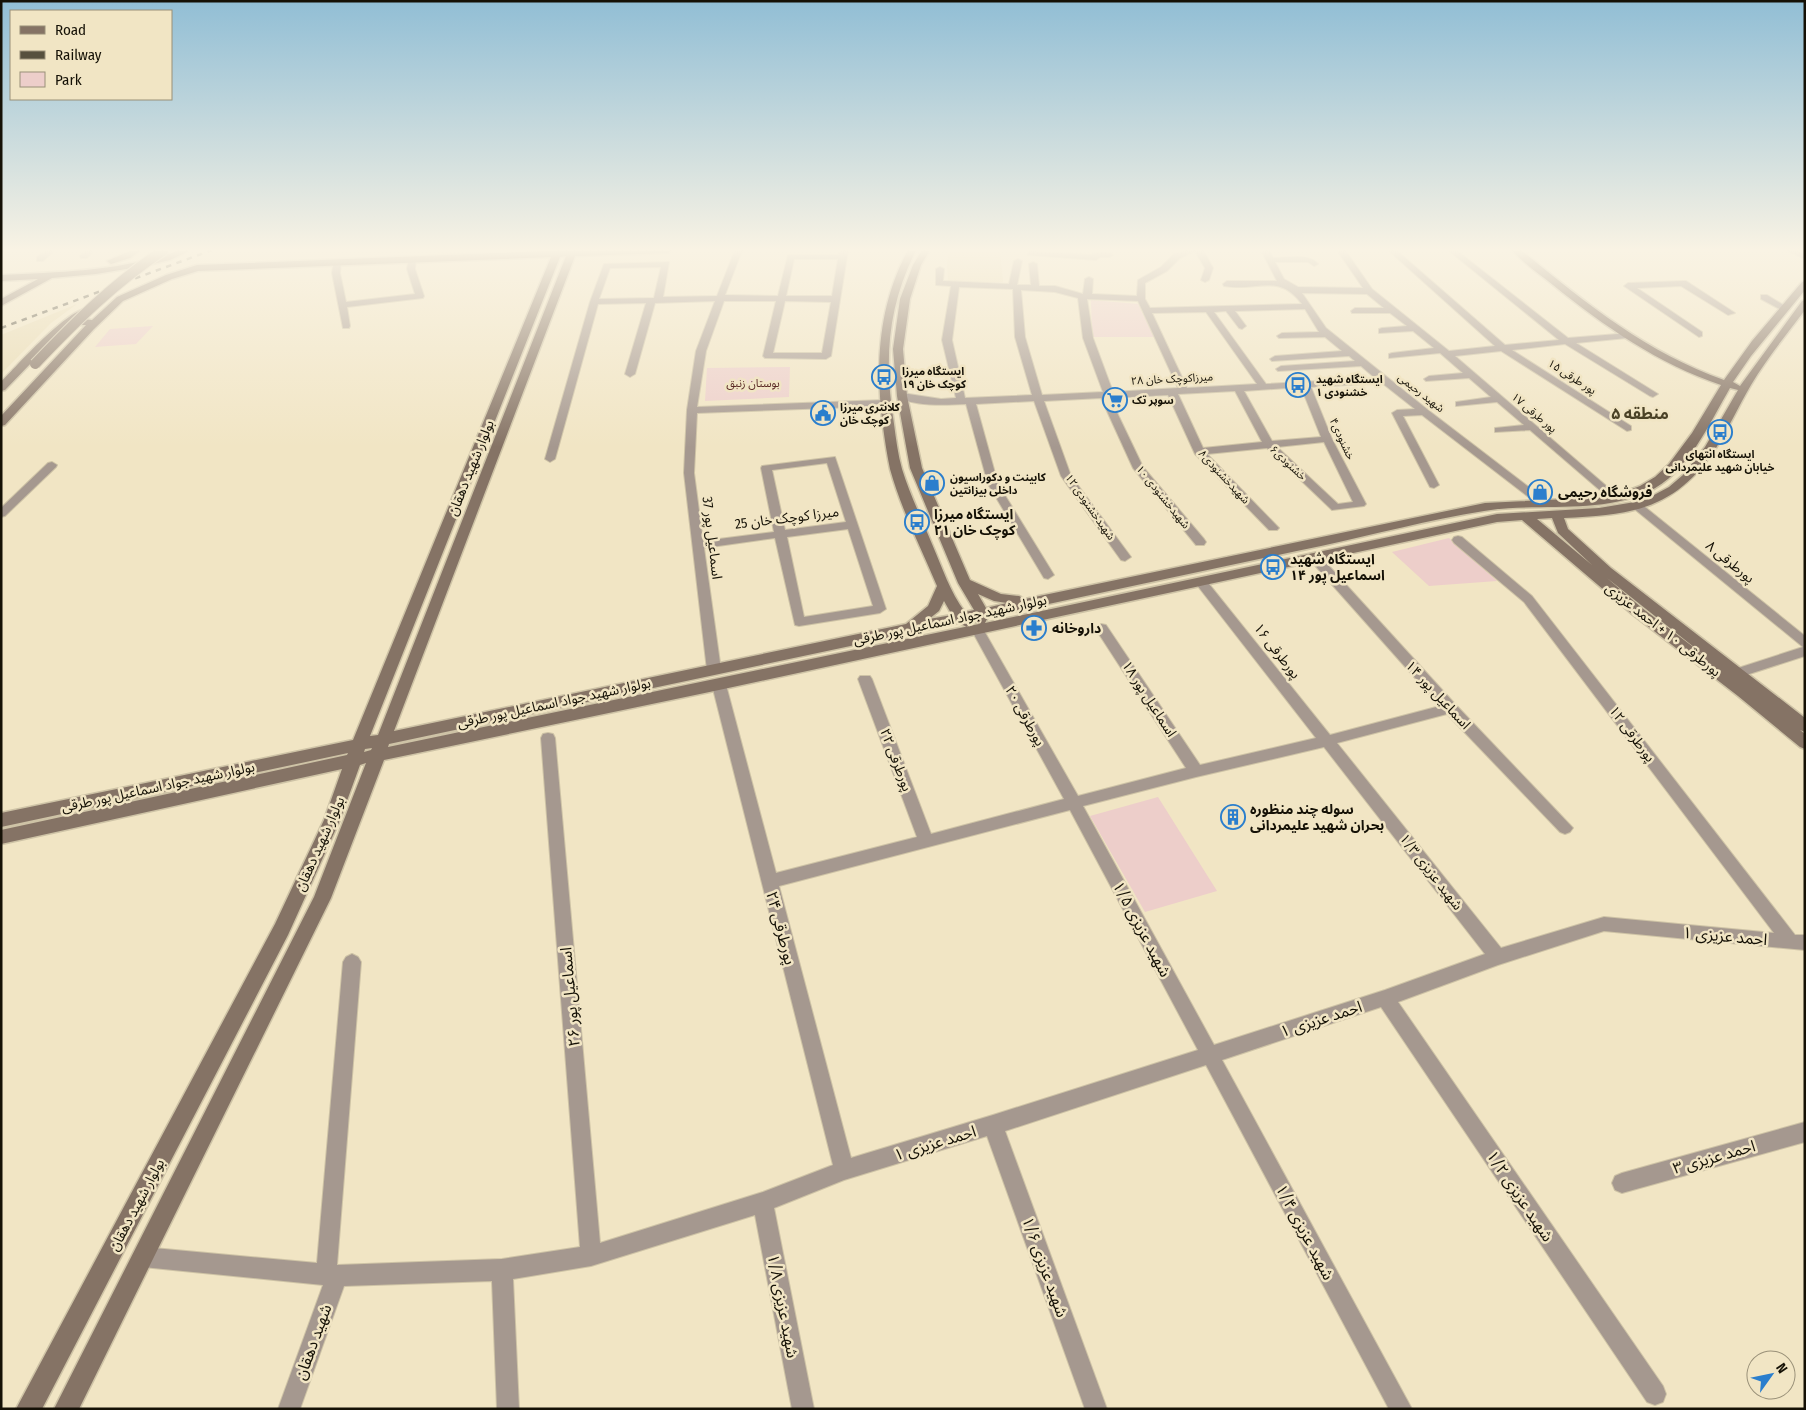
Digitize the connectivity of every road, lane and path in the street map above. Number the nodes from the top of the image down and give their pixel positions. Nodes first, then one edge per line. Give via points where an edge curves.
1 (80, 316) edge
2 (82, 316) edge
3 (92, 316) edge
4 (103, 316) edge
5 (345, 316) edge
6 (534, 316) edge
7 (537, 316) edge
8 (590, 316) edge
9 (649, 316) edge
10 (713, 316) edge
11 (778, 316) edge
12 (832, 316) edge
13 (888, 316) edge
14 (903, 316) edge
15 (950, 316) edge
16 (1018, 316) edge
17 (1086, 316) edge
18 (1149, 316) edge
19 (1213, 316) edge
20 (1234, 316) edge
21 (1314, 316) edge
22 (1400, 316) edge
23 (1467, 316) edge
24 (1534, 316) edge
25 (1603, 316) edge
26 (1606, 316) edge
27 (1672, 316) edge
28 (1781, 316) edge
29 (1796, 316) edge
30 (346, 326) dead end
31 (1242, 326) dead end
32 (60, 327) junction
33 (91, 327) junction
34 (1416, 328) junction
35 (1382, 331) dead end
36 (1327, 334) junction
37 (1631, 334) junction
38 (1699, 334) dead end
39 (1282, 336) dead end
40 (1566, 341) junction
41 (1503, 348) junction
42 (1445, 352) junction
43 (1351, 353) junction
44 (1392, 356) dead end
45 (1275, 359) dead end
46 (1363, 363) junction
47 (1281, 369) dead end
48 (1688, 369) junction
49 (630, 374) dead end
50 (1472, 375) junction
51 (1429, 379) dead end
52 (1384, 380) junction
53 (1728, 381) junction
54 (1304, 385) junction
55 (1746, 386) junction
56 (1264, 387) junction
57 (1, 388) edge
58 (1238, 388) junction
59 (1184, 391) junction
60 (1172, 392) junction
61 (1653, 394) dead end
62 (1106, 395) junction
63 (902, 396) junction
64 (1038, 398) junction
65 (1, 399) edge
66 (1499, 399) junction
67 (1718, 400) junction
68 (966, 401) junction
69 (941, 402) junction
70 (884, 403) junction
71 (1459, 404) dead end
72 (692, 410) junction
73 (1, 412) edge
74 (1424, 412) junction
75 (907, 413) junction
76 (1, 423) edge
77 (1533, 427) junction
78 (1627, 428) dead end
79 (1499, 430) dead end
80 (1327, 439) junction
81 (1268, 444) junction
82 (1198, 452) junction
83 (550, 459) dead end
84 (52, 465) dead end
85 (1434, 485) dead end
86 (1606, 490) dead end
87 (1360, 504) joint
88 (1543, 504) junction
89 (1636, 505) junction
90 (1, 514) edge
91 (1557, 514) junction
92 (1524, 515) junction
93 (1412, 523) junction
94 (851, 525) junction
95 (1273, 528) dead end
96 (781, 534) junction
97 (1424, 534) junction
98 (947, 540) junction
99 (1458, 540) dead end
100 (1200, 542) dead end
101 (926, 543) junction
102 (698, 545) junction
103 (1125, 557) dead end
104 (1314, 558) junction
105 (1048, 574) dead end
106 (1201, 582) junction
107 (965, 583) junction
108 (944, 585) junction
109 (1033, 602) junction
110 (982, 613) junction
111 (961, 617) junction
112 (910, 628) junction
113 (1102, 628) dead end
114 (977, 629) junction
115 (1805, 643) edge
116 (1805, 651) edge
117 (1737, 673) junction
118 (716, 677) junction
119 (865, 679) dead end
120 (1450, 708) junction
121 (1805, 726) edge
122 (548, 738) dead end
123 (1326, 740) junction
124 (1805, 743) edge
125 (380, 747) junction
126 (357, 752) junction
127 (1196, 771) junction
128 (1074, 803) junction
129 (1, 820) edge
130 (1565, 828) dead end
131 (1, 837) edge
132 (926, 841) junction
133 (769, 882) junction
134 (1798, 943) edge
135 (1498, 957) junction
136 (352, 962) dead end
137 (1385, 998) junction
138 (1210, 1055) junction
139 (993, 1125) junction
140 (1805, 1132) edge
141 (844, 1170) junction
142 (1622, 1183) dead end
143 (763, 1202) junction
144 (592, 1256) junction
145 (143, 1257) junction
146 (502, 1270) junction
147 (332, 1276) junction
148 (1655, 1394) dead end
149 (28, 1409) edge
150 (66, 1409) edge
151 (289, 1409) edge
152 (508, 1409) edge
153 (803, 1409) edge
154 (1096, 1409) edge
155 (1401, 1409) edge

1 - 32 main road
2 - 65 main road, bridge
3 - 73 main road
4 - 33 main road
5 - 30 street
6 - 126 main road, بولوار شهید دهقان
7 - 125 main road, بولوار شهید دهقان
8 - 83 street
9 - 49 street
10 - 72 street, اسماعیل پور 37 via 702,351
11 - 12 street via 768,356 826,356
13 - 70 main road via 883,349
14 - 63 main road via 898,348
15 - 68 street via 947,340
16 - 64 street, شهیدخشنودی ۱۲ via 1020,337
17 - 62 street, شهیدخشنودی ۱۰ via 1088,338
18 - 59 street
19 - 56 street
20 - 31 street
21 - 36 street, شهید رحیمی
22 - 34 street, پور طرقی ۱۷
23 - 41 street, پور طرقی ۱۵
24 - 40 street
25 - 37 main road
26 - 37 main road
27 - 38 street
28 - 53 main road, بولوار شهید جواد اسماعیل پور طرقی
29 - 55 main road, بولوار شهید جواد اسماعیل پور طرقی
32 - 33 main road via 84,321 91,323
32 - 57 main road
33 - 76 main road
34 - 35 street
34 - 42 street, پور طرقی ۱۷
36 - 39 street
36 - 43 street, شهید رحیمی
37 - 40 street
37 - 48 main road
37 - 53 main road
40 - 41 street
40 - 61 street
41 - 42 street
41 - 78 street, پور طرقی ۱۵
42 - 44 street
42 - 50 street, پور طرقی ۱۷
43 - 45 street
43 - 46 street, شهید رحیمی
46 - 47 street
46 - 52 street, شهید رحیمی
48 - 53 main road
48 - 67 main road via 1709,385
50 - 51 street
50 - 66 street, پور طرقی ۱۷
52 - 54 street, میرزاکوچک خان ۲۸
52 - 74 street, شهید رحیمی
53 - 55 main road
53 - 67 main road, بولوار شهید جواد اسماعیل پور طرقی
54 - 56 street, میرزاکوچک خان ۲۸
54 - 80 street, خشنودی۴
55 - 89 main road, بولوار شهید جواد اسماعیل پور طرقی via 1694,469 1677,487
56 - 58 street, میرزاکوچک خان ۲۸
58 - 59 street, میرزاکوچک خان ۲۸
58 - 81 street, خشنودی۶
59 - 60 street, میرزاکوچک خان ۲۸
60 - 62 street, میرزاکوچک خان ۲۸
60 - 82 street, شهیدخشنودی۸
62 - 64 street, میرزاکوچک خان ۲۸
62 - 100 street, شهیدخشنودی ۱۰ via 1138,468
63 - 69 street, میرزاکوچک خان ۲۸
63 - 75 main road
64 - 68 street, میرزاکوچک خان ۲۸
64 - 103 street, شهیدخشنودی ۱۲ via 1066,476
66 - 71 street
66 - 77 street, پور طرقی ۱۷
67 - 88 main road, بولوار شهید جواد اسماعیل پور طرقی via 1676,462 1660,479 1644,489 1593,501
68 - 69 street, میرزاکوچک خان ۲۸
68 - 105 street via 993,484
69 - 75 street via 917,407
70 - 72 street
70 - 101 main road via 896,470
72 - 102 street, اسماعیل پور 37 via 689,473
74 - 85 street via 1397,414
74 - 88 street, شهید رحیمی
75 - 98 main road via 916,468
77 - 79 street
77 - 86 street, پور طرقی ۱۷
80 - 81 street
80 - 87 street, خشنودی۴
81 - 82 street
81 - 87 street, خشنودی۶ via 1336,508
82 - 95 street, شهیدخشنودی۸
84 - 90 street
88 - 93 main road, بولوار شهید جواد اسماعیل پور طرقی via 1485,507
89 - 91 main road, بولوار شهید جواد اسماعیل پور طرقی
89 - 115 street, پورطرقی ۸
91 - 92 main road, بولوار شهید جواد اسماعیل پور طرقی
91 - 117 main road via 1562,530 1606,571
92 - 97 main road, بولوار شهید جواد اسماعیل پور طرقی
92 - 124 main road, پورطرقی ۱۰ + احمد عزیزی via 1548,532 1637,611
93 - 97 main road
93 - 109 main road, بولوار شهید جواد اسماعیل پور طرقی
94 - 96 street, میرزا کوچک خان 25
94 - 96 street via 831,459 766,468
94 - 96 street via 880,610 799,622
96 - 102 street, میرزا کوچک خان 25
97 - 104 main road, بولوار شهید جواد اسماعیل پور طرقی
98 - 101 main road via 938,545
98 - 107 main road
99 - 134 street, پورطرقی ۱۲ via 1528,599
101 - 108 main road
102 - 118 street, اسماعیل پور 37
104 - 106 main road, بولوار شهید جواد اسماعیل پور طرقی
104 - 120 street, اسماعیل پور ۱۴
106 - 114 main road, بولوار شهید جواد اسماعیل پور طرقی
106 - 123 street, پورطرقی ۱۶
107 - 109 main road via 999,598
107 - 110 main road
108 - 111 main road
108 - 112 main road via 934,608
109 - 110 main road, بولوار شهید جواد اسماعیل پور طرقی
110 - 111 main road, بولوار شهید جواد اسماعیل پور طرقی
110 - 114 main road
111 - 112 main road, بولوار شهید جواد اسماعیل پور طرقی
111 - 114 main road
112 - 118 main road, بولوار شهید جواد اسماعیل پور طرقی
113 - 127 street, اسماعیل پور ۱۸
114 - 118 main road, بولوار شهید جواد اسماعیل پور طرقی
114 - 128 street, پورطرقی ۲۰
116 - 117 street
117 - 121 main road
118 - 125 main road, بولوار شهید جواد اسماعیل پور طرقی
118 - 133 street, پورطرقی ۲۴
119 - 132 street, پورطرقی ۲۲
120 - 123 street
120 - 130 street, اسماعیل پور ۱۴
122 - 144 street, اسماعیل پور ۲۶
123 - 127 street
123 - 135 street, شهید عزیزی ۱/۳
125 - 126 main road, بولوار شهید جواد اسماعیل پور طرقی
125 - 145 main road, بولوار شهید دهقان via 322,898
126 - 129 main road, بولوار شهید جواد اسماعیل پور طرقی
126 - 131 main road, بولوار شهید جواد اسماعیل پور طرقی
126 - 149 main road, بولوار شهید دهقان via 332,820 282,929
127 - 128 street
128 - 132 street
128 - 138 street, شهید عزیزی ۱/۵
132 - 133 street
133 - 141 street, پورطرقی ۲۴
134 - 135 street, احمد عزیزی ۱ via 1604,924
135 - 137 street, احمد عزیزی ۱
136 - 147 street, شهید دهقان
137 - 138 street, احمد عزیزی ۱
137 - 148 street, شهید عزیزی ۱/۲
138 - 139 street, احمد عزیزی ۱
138 - 155 street, شهید عزیزی ۱/۴
139 - 141 street, احمد عزیزی ۱
139 - 154 street, شهید عزیزی ۱/۶
140 - 142 street, احمد عزیزی ۳
141 - 143 street, احمد عزیزی ۱
143 - 144 street, احمد عزیزی ۱
143 - 153 street, شهید عزیزی ۱/۸
144 - 146 street, احمد عزیزی ۱
145 - 147 street, احمد عزیزی ۱
145 - 150 main road, بولوار شهید دهقان
146 - 147 street, احمد عزیزی ۱
146 - 152 street
147 - 151 street, شهید دهقان

